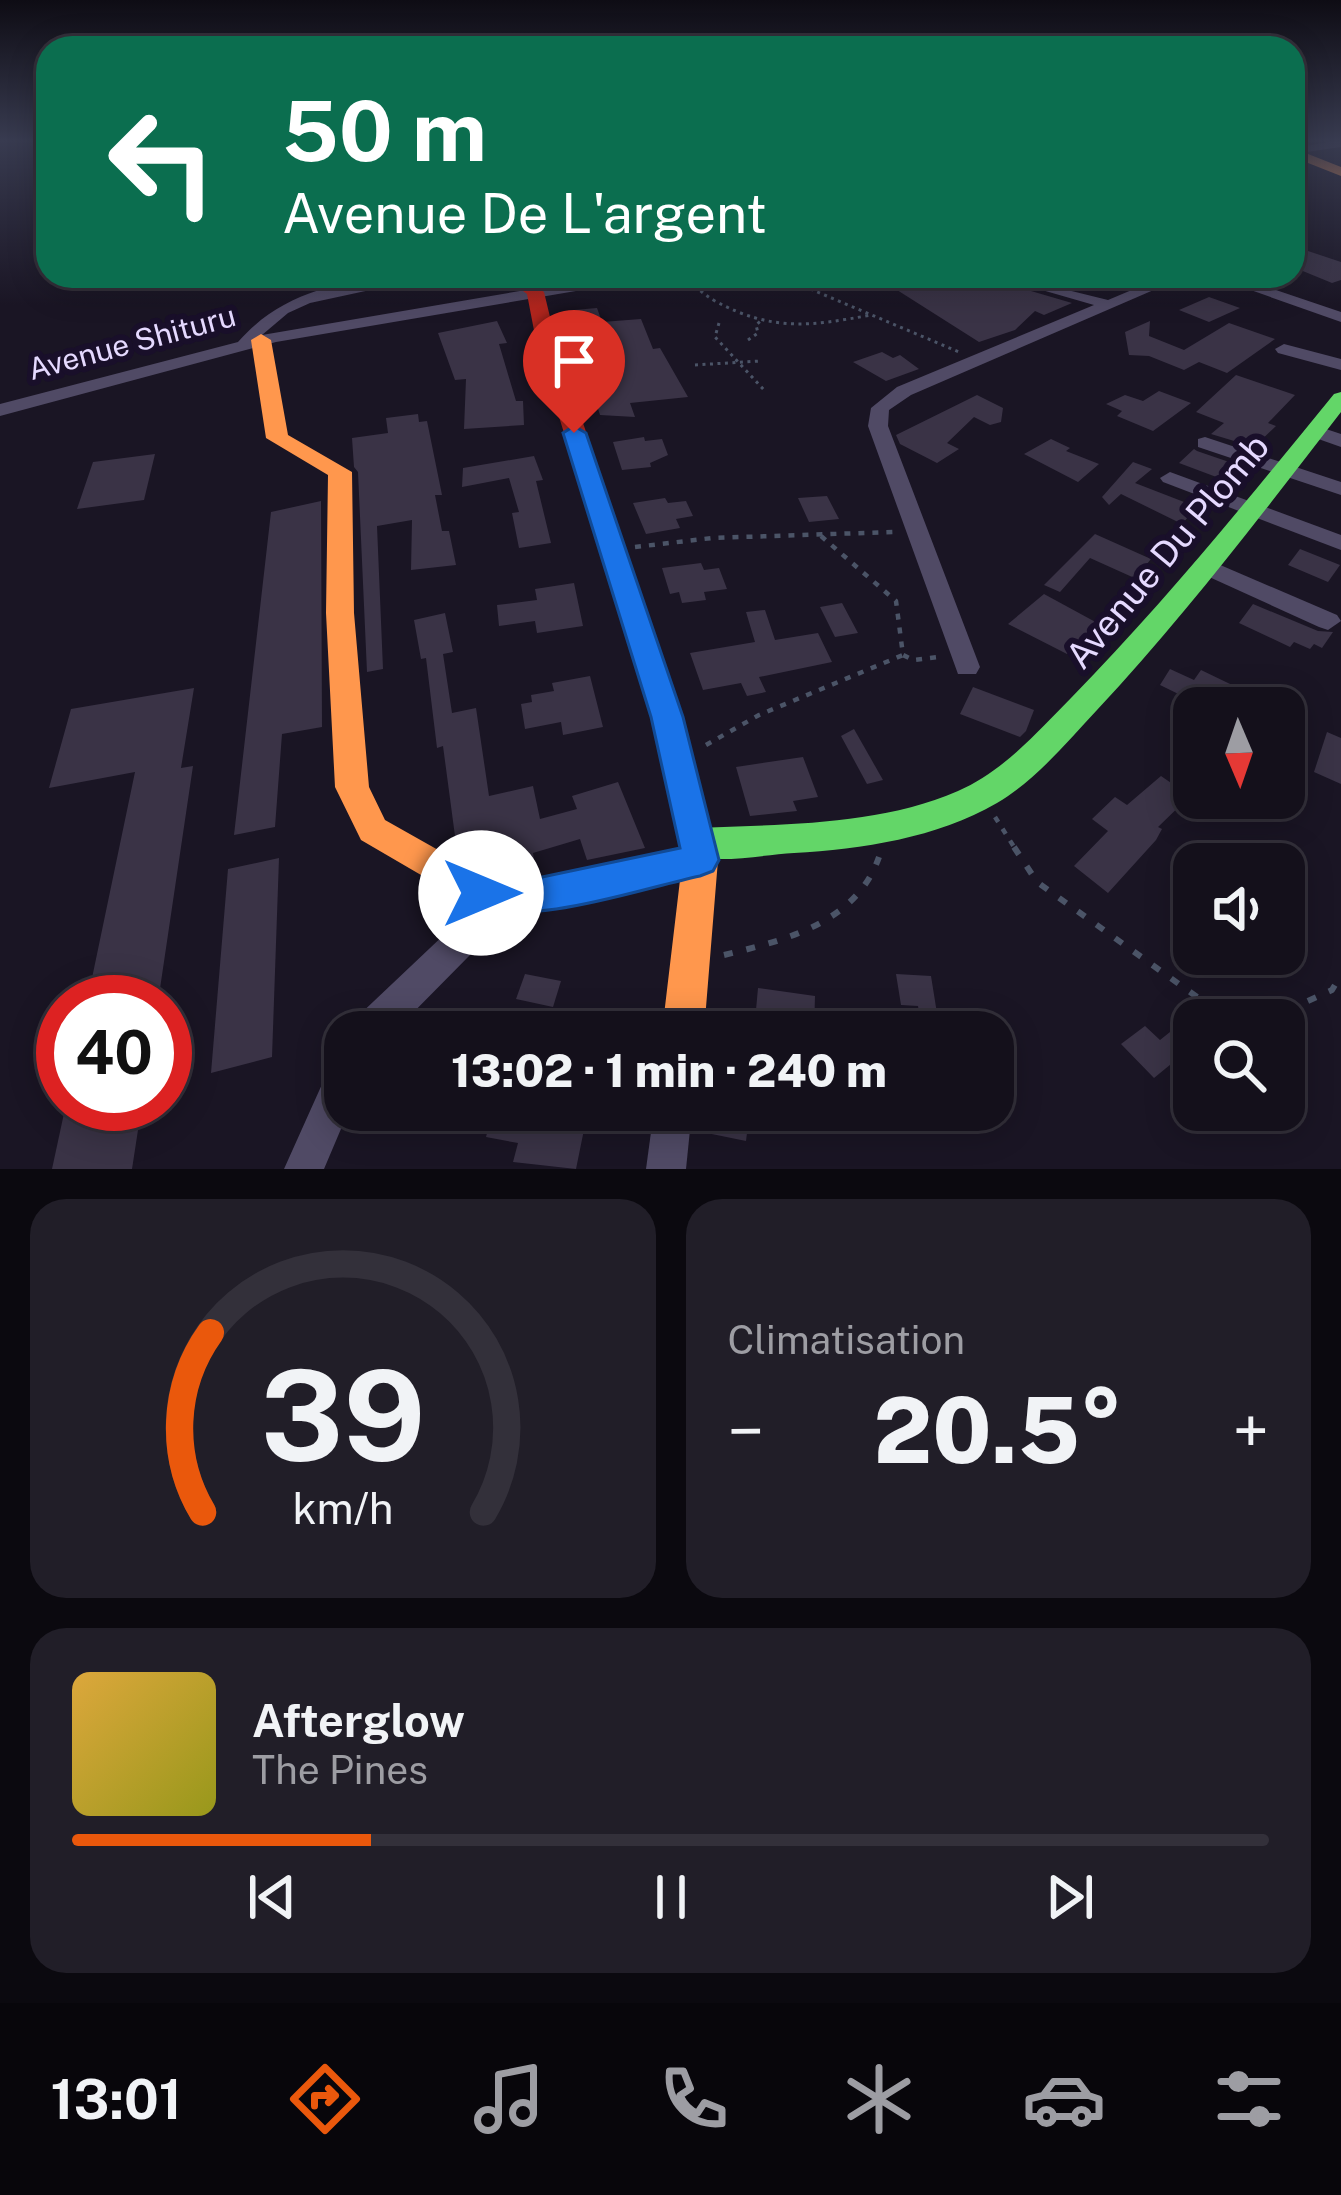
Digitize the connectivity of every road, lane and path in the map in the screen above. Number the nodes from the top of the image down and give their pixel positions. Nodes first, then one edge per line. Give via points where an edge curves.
1 (347, 288) edge
2 (505, 288) edge
3 (525, 288) edge
4 (701, 288) edge
5 (808, 288) edge
6 (1051, 288) edge
7 (1149, 288) edge
8 (1256, 288) edge
9 (1110, 304) junction
10 (871, 315) junction
11 (1341, 316) edge
12 (763, 319) junction
13 (719, 322) dead end
14 (748, 340) dead end
15 (253, 342) junction
16 (1283, 349) dead end
17 (981, 359) junction
18 (760, 361) dead end
19 (743, 364) junction
20 (695, 365) dead end
21 (1341, 365) edge
22 (764, 390) dead end
23 (1341, 398) edge
24 (0, 410) edge
25 (1314, 431) junction
26 (1341, 441) edge
27 (1205, 443) dead end
28 (1285, 466) junction
29 (1170, 478) dead end
30 (1341, 489) edge
31 (1252, 508) junction
32 (916, 533) junction
33 (816, 534) junction
34 (1341, 543) edge
35 (615, 550) junction
36 (1204, 566) junction
37 (1328, 621) dead end
38 (954, 638) junction
39 (903, 655) junction
40 (968, 667) dead end
41 (671, 739) junction
42 (984, 796) junction
43 (883, 828) junction
44 (699, 851) junction
45 (528, 896) junction
46 (692, 963) junction
47 (1341, 975) edge
48 (1200, 999) edge
49 (1305, 1002) edge
50 (389, 1011) edge
51 (686, 1011) edge
52 (324, 1123) edge
53 (671, 1131) edge
54 (304, 1169) edge
55 (666, 1169) edge

1 - 15 street via 287,304
2 - 15 street, Avenue Shituru
3 - 35 street
4 - 12 path
5 - 10 path
6 - 9 street
7 - 9 street
8 - 11 street
9 - 17 street
10 - 12 path via 799,328
10 - 17 path
12 - 14 path
13 - 19 path via 715,337
15 - 24 street, Avenue Shituru
15 - 45 street via 277,438 340,472 346,716 352,787 362,808 373,830 481,893
16 - 21 street
17 - 32 street via 880,408 878,426
18 - 19 path
19 - 20 path
19 - 22 path
23 - 25 street, Avenue Du Plomb
25 - 26 street
25 - 28 street, Avenue Du Plomb
27 - 28 street
28 - 30 street
28 - 31 street, Avenue Du Plomb
29 - 31 street
31 - 34 street
31 - 36 street, Avenue Du Plomb
32 - 33 path
32 - 38 street
33 - 35 path
33 - 39 path via 896,601
35 - 41 street
36 - 37 street
36 - 42 street, Avenue Du Plomb via 1150,637 1045,747
38 - 39 path via 936,660
38 - 40 street
39 - 41 path via 704,746
41 - 44 street
42 - 43 street
42 - 48 path via 1037,882
43 - 44 street
43 - 46 path via 878,866 855,899 784,939
44 - 45 street
44 - 46 street
45 - 50 street via 460,942
46 - 51 street
47 - 49 path via 1332,990
52 - 54 street
53 - 55 street

